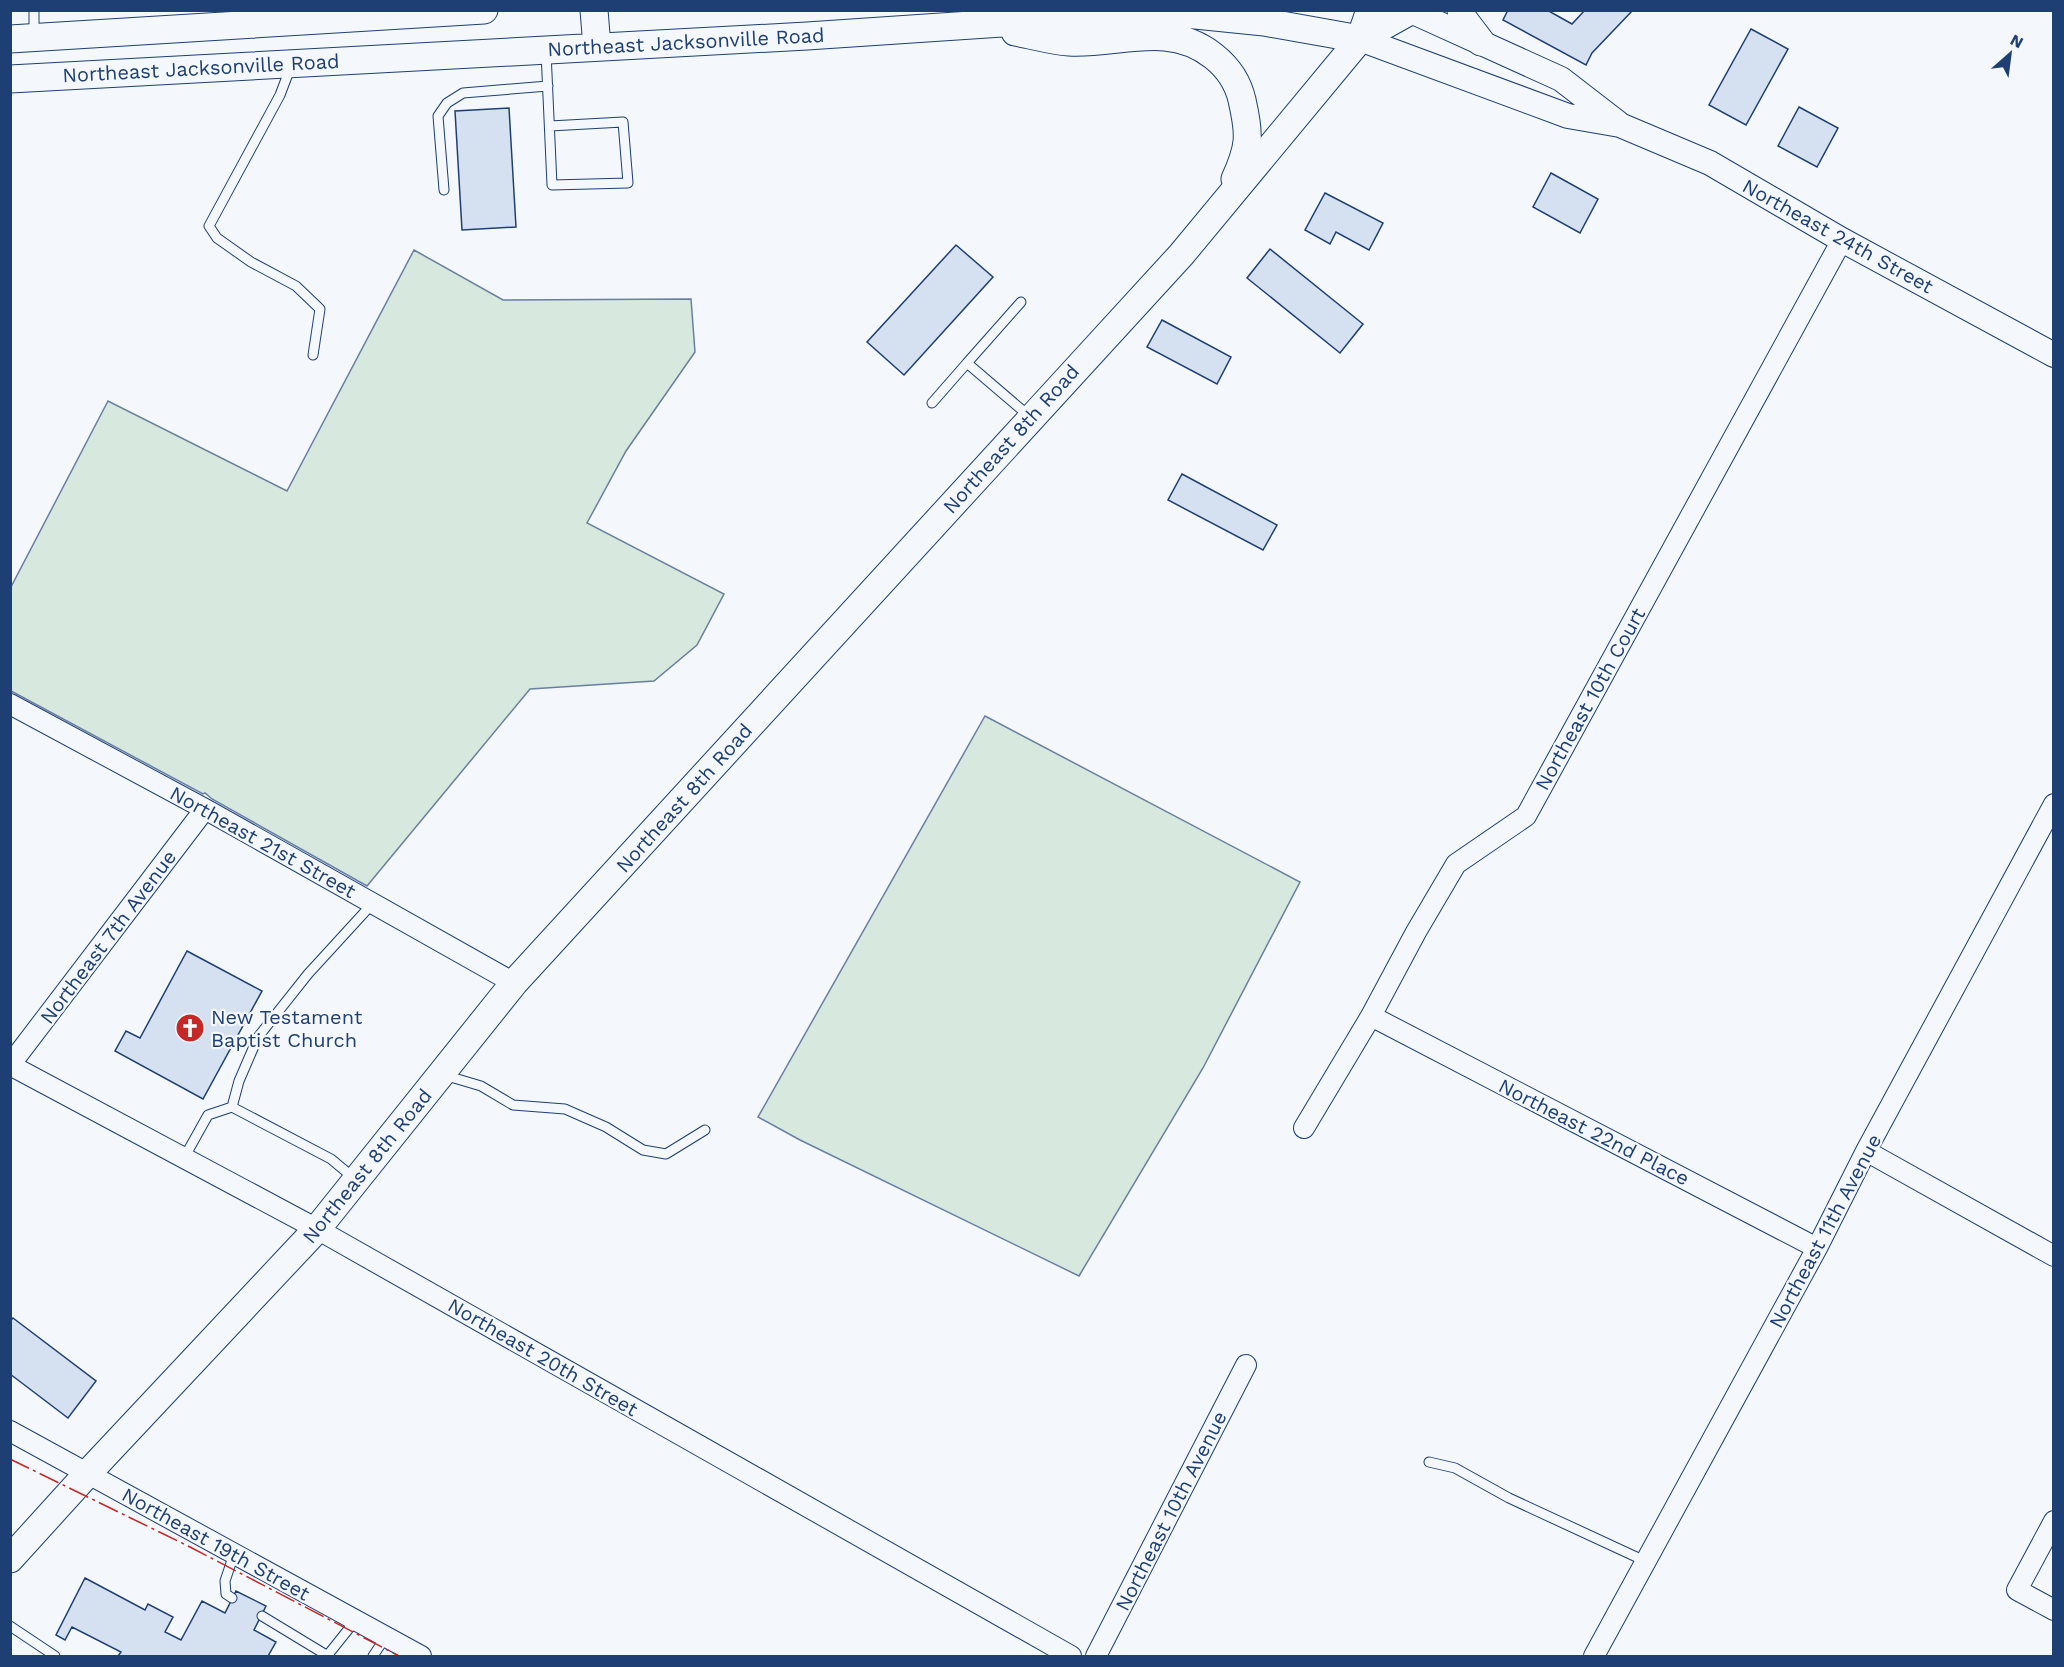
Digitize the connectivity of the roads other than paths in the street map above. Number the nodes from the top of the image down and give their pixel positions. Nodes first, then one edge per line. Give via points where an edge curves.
1 (34, 10) edge
2 (484, 10) edge
3 (594, 10) edge
4 (1370, 10) edge
5 (1461, 10) edge
6 (1410, 11) edge
7 (979, 24) junction
8 (22, 38) edge
9 (1360, 39) junction
10 (1481, 42) junction
11 (597, 47) junction
12 (546, 50) junction
13 (292, 64) junction
14 (10, 79) edge
15 (548, 86) junction
16 (1620, 125) junction
17 (550, 126) junction
18 (444, 190) dead end
19 (1221, 208) junction
20 (1842, 240) junction
21 (1022, 302) dead end
22 (313, 355) dead end
23 (2054, 355) edge
24 (967, 363) junction
25 (932, 404) dead end
26 (1031, 417) junction
27 (10, 704) edge
28 (2054, 804) edge
29 (205, 809) junction
30 (373, 903) junction
31 (514, 983) junction
32 (1371, 1016) junction
33 (10, 1065) edge
34 (441, 1074) junction
35 (232, 1107) junction
36 (1304, 1128) dead end
37 (705, 1130) dead end
38 (1866, 1151) junction
39 (184, 1158) junction
40 (356, 1180) junction
41 (317, 1228) junction
42 (1817, 1248) junction
43 (2054, 1256) edge
44 (1246, 1365) dead end
45 (10, 1431) edge
46 (1429, 1462) dead end
47 (88, 1473) junction
48 (2054, 1521) edge
49 (234, 1554) junction
50 (10, 1559) edge
51 (1645, 1561) junction
52 (232, 1598) dead end
53 (2054, 1610) edge
54 (262, 1616) dead end
55 (355, 1621) junction
56 (10, 1626) edge
57 (385, 1638) junction
58 (55, 1656) edge
59 (327, 1656) edge
60 (373, 1656) edge
61 (421, 1656) edge
62 (1071, 1656) edge
63 (1096, 1656) edge
64 (1594, 1656) edge

1 - 8 lane
2 - 8 main road
3 - 11 main road
4 - 9 main road, Northeast 8th Road
5 - 10 main road
6 - 9 main road, Northeast 8th Road
6 - 10 street, Northeast 24th Street
7 - 9 main road, Northeast Jacksonville Road via 1166,12 1264,22
7 - 11 main road, Northeast Jacksonville Road
7 - 19 main road via 1069,42 1166,37 1209,52 1235,80 1248,126 1248,146
9 - 16 street, Northeast 24th Street via 1568,116
9 - 19 main road, Northeast 8th Road
10 - 16 street, Northeast 24th Street via 1561,79
11 - 12 main road, Northeast Jacksonville Road
12 - 13 main road, Northeast Jacksonville Road
12 - 15 lane
13 - 14 main road, Northeast Jacksonville Road
13 - 22 lane via 280,95 209,226 217,238 296,286 320,309
15 - 17 lane
15 - 18 lane via 463,93 447,103 438,116
16 - 20 street, Northeast 24th Street via 1710,163
17 - 17 lane via 552,185 628,183 623,122
19 - 26 main road, Northeast 8th Road
20 - 23 street, Northeast 24th Street
20 - 32 street, Northeast 10th Court via 1526,816 1456,864
21 - 24 lane
24 - 25 lane
24 - 26 lane
26 - 31 main road, Northeast 8th Road
27 - 29 street, Northeast 21st Street
28 - 38 street, Northeast 11th Avenue
29 - 30 street, Northeast 21st Street
29 - 33 street, Northeast 7th Avenue
30 - 31 street, Northeast 21st Street
30 - 35 lane via 308,974 258,1037
31 - 34 main road, Northeast 8th Road
32 - 36 street, Northeast 10th Court
32 - 42 street, Northeast 22nd Place
33 - 39 street, Northeast 20th Street
34 - 37 lane via 481,1086 513,1105 565,1109 606,1127 643,1150 666,1154
34 - 40 main road, Northeast 8th Road
35 - 39 lane via 208,1115
35 - 40 lane via 331,1159
38 - 42 street, Northeast 11th Avenue
38 - 43 street
39 - 41 street, Northeast 20th Street
40 - 41 main road, Northeast 8th Road
41 - 47 main road, Northeast 8th Road
41 - 62 street, Northeast 20th Street
42 - 51 street, Northeast 11th Avenue
44 - 63 street, Northeast 10th Avenue
45 - 47 street, Northeast 19th Street
46 - 51 lane via 1455,1468 1509,1498
47 - 49 street, Northeast 19th Street
47 - 50 main road, Northeast 8th Road
48 - 53 street via 2018,1590
49 - 52 lane via 225,1581 226,1594
49 - 55 street, Northeast 19th Street
51 - 64 street, Northeast 11th Avenue
54 - 59 lane
55 - 57 street, Northeast 19th Street
55 - 59 lane
56 - 58 lane
57 - 60 lane
57 - 61 street, Northeast 19th Street

